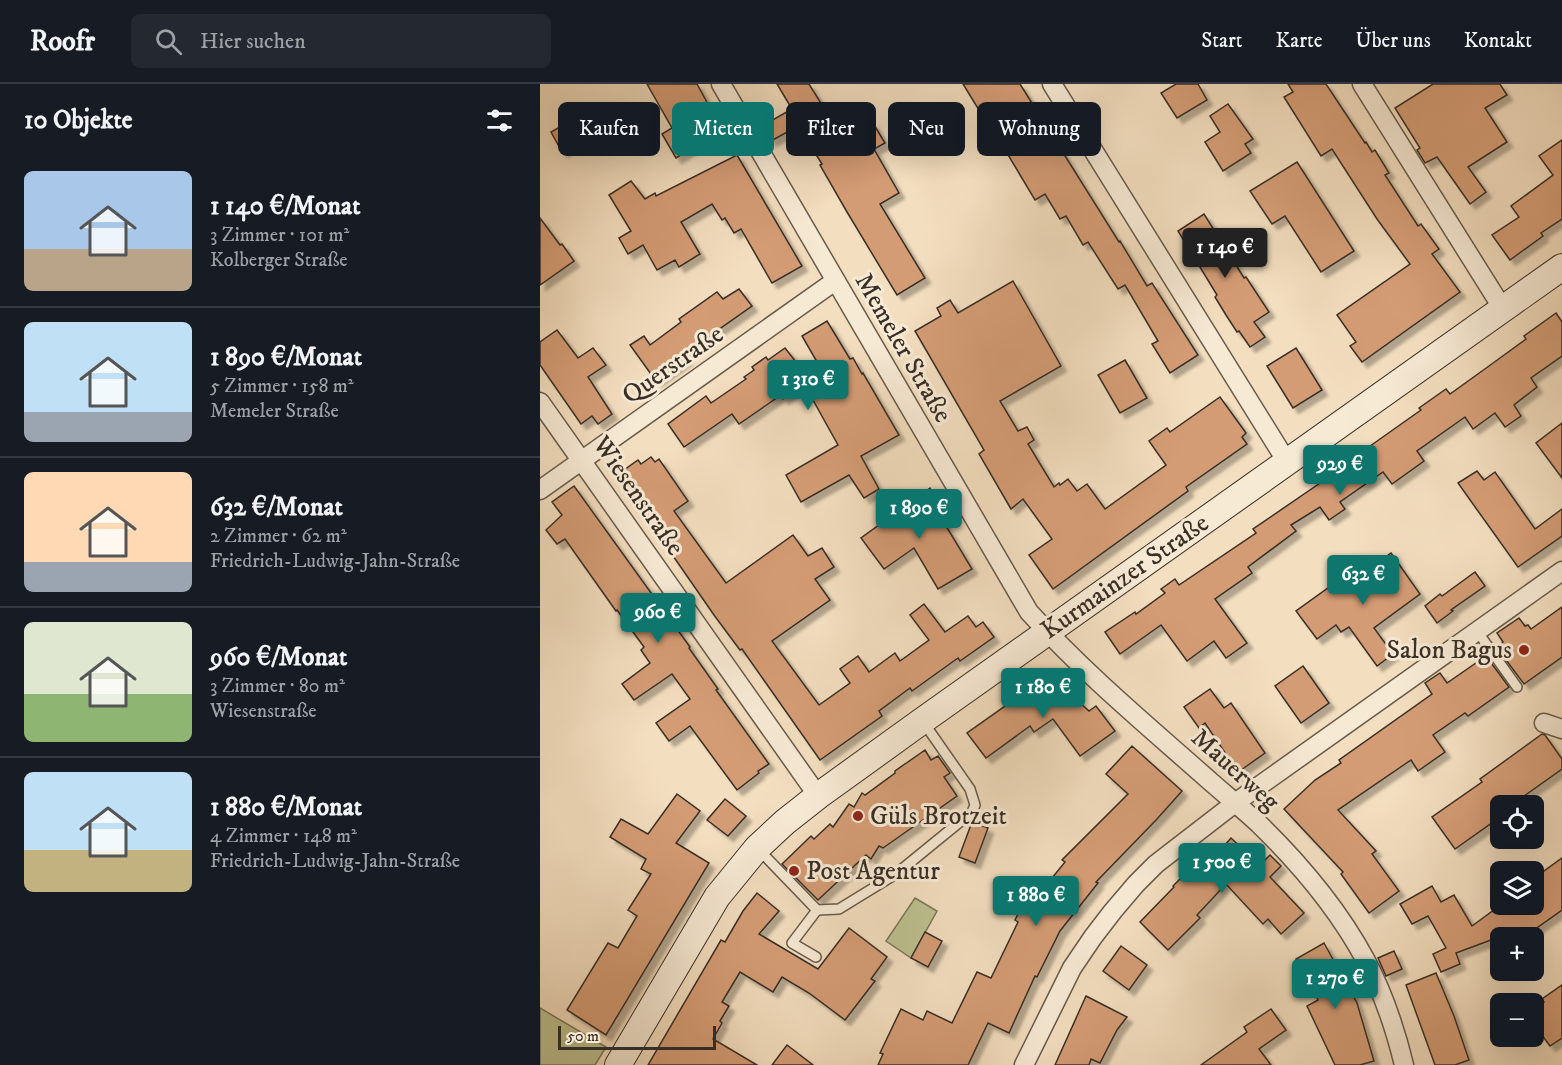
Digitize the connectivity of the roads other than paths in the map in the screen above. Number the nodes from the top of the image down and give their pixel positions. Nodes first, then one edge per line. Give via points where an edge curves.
1 (721, 84) edge
2 (1052, 84) edge
3 (1362, 84) edge
4 (1562, 267) edge
5 (835, 281) junction
6 (1503, 309) junction
7 (540, 402) edge
8 (582, 461) junction
9 (1287, 462) junction
10 (540, 490) edge
11 (1562, 571) edge
12 (1477, 631) junction
13 (1047, 633) junction
14 (1517, 687) dead end
15 (922, 721) junction
16 (1544, 723) dead end
17 (1562, 729) edge
18 (818, 796) junction
19 (1234, 803) junction
20 (757, 848) junction
21 (817, 910) junction
22 (816, 957) dead end
23 (618, 1065) edge
24 (1024, 1065) edge
25 (1404, 1065) edge

1 - 5 street, Memeler Straße
2 - 9 street
3 - 6 street
4 - 6 main road, Kurmainzer Straße
5 - 8 street, Querstraße
5 - 13 street, Memeler Straße via 1029,612
6 - 9 main road, Kurmainzer Straße
7 - 8 street, Wiesenstraße
8 - 10 street, Querstraße
8 - 18 street, Wiesenstraße
9 - 13 main road, Kurmainzer Straße
11 - 12 street
12 - 14 lane
12 - 19 street
13 - 15 main road, Kurmainzer Straße
13 - 19 street, Mauerweg
15 - 18 main road, Kurmainzer Straße
15 - 21 lane via 970,789 975,805 972,812 896,874 839,909
16 - 17 street
18 - 20 main road, Kurmainzer Straße
19 - 24 street via 1156,864 1113,911 1072,968
19 - 25 street, Mauerweg via 1308,876 1346,928 1384,998
20 - 21 lane
20 - 23 main road, Kurmainzer Straße via 717,897
21 - 22 lane via 792,943

